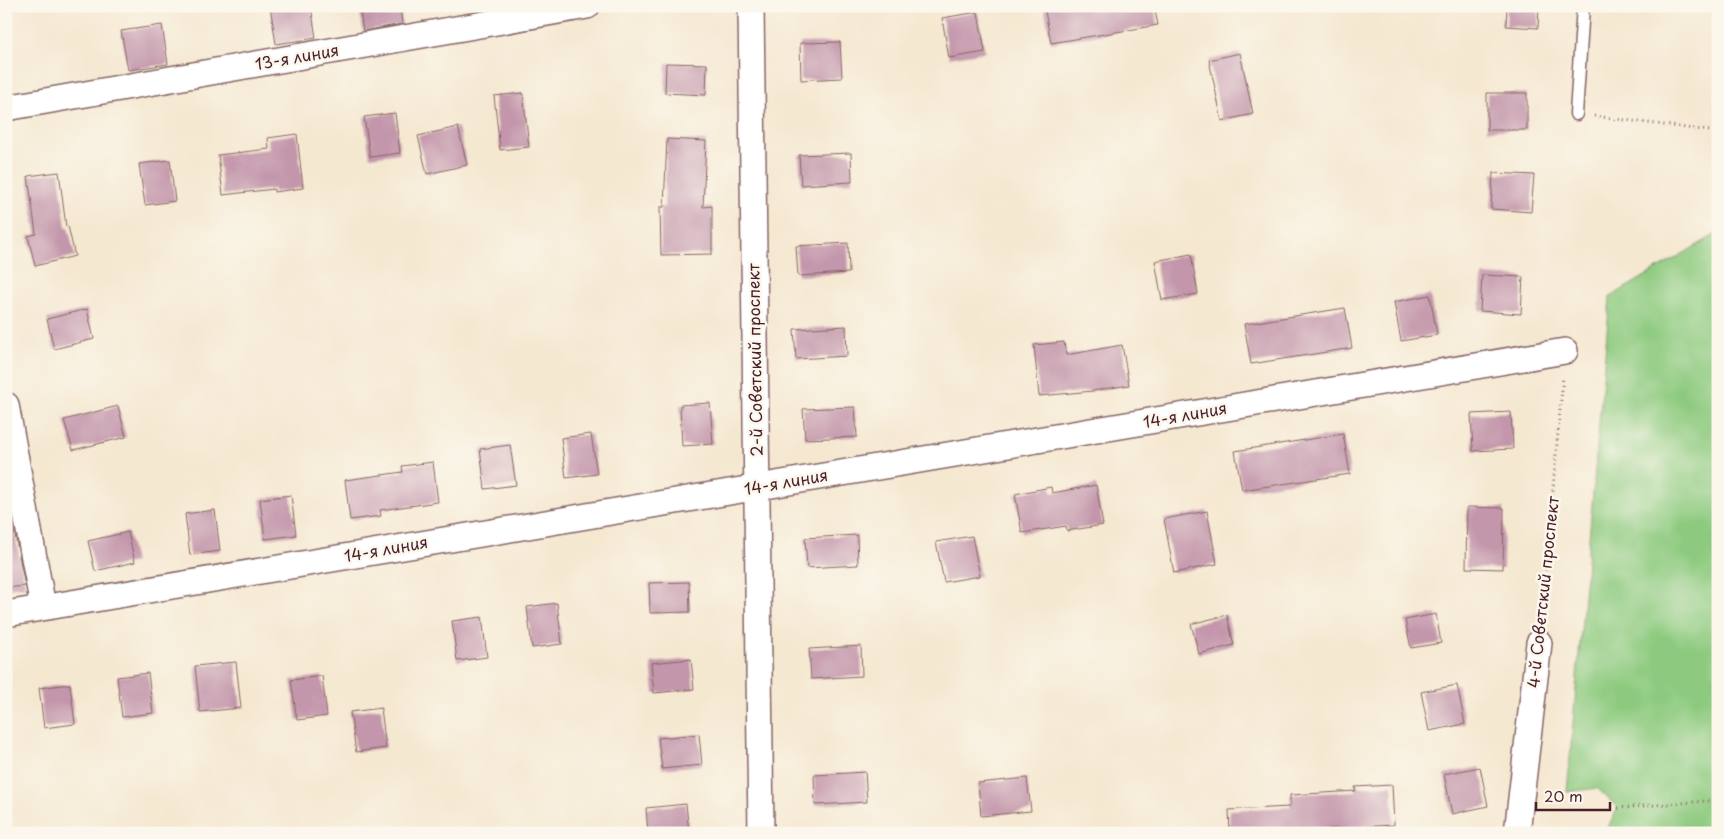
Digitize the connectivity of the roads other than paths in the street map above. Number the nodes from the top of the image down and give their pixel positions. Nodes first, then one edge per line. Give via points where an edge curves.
1 (587, 6) edge
2 (751, 6) edge
3 (1583, 6) edge
4 (6, 108) edge
5 (1576, 114) road end
6 (1565, 351) road end
7 (6, 404) edge
8 (756, 487) junction
9 (42, 608) junction
10 (6, 614) edge
11 (1539, 643) road end
12 (761, 833) edge
13 (1517, 833) edge

1 - 4 street, 13-я линия
2 - 8 street, 2-й Советский проспект
3 - 5 lane
6 - 8 street, 14-я линия
7 - 9 street
8 - 9 street, 14-я линия
8 - 12 street, 2-й Советский проспект
9 - 10 street, 14-я линия
11 - 13 street, 4-й Советский проспект

